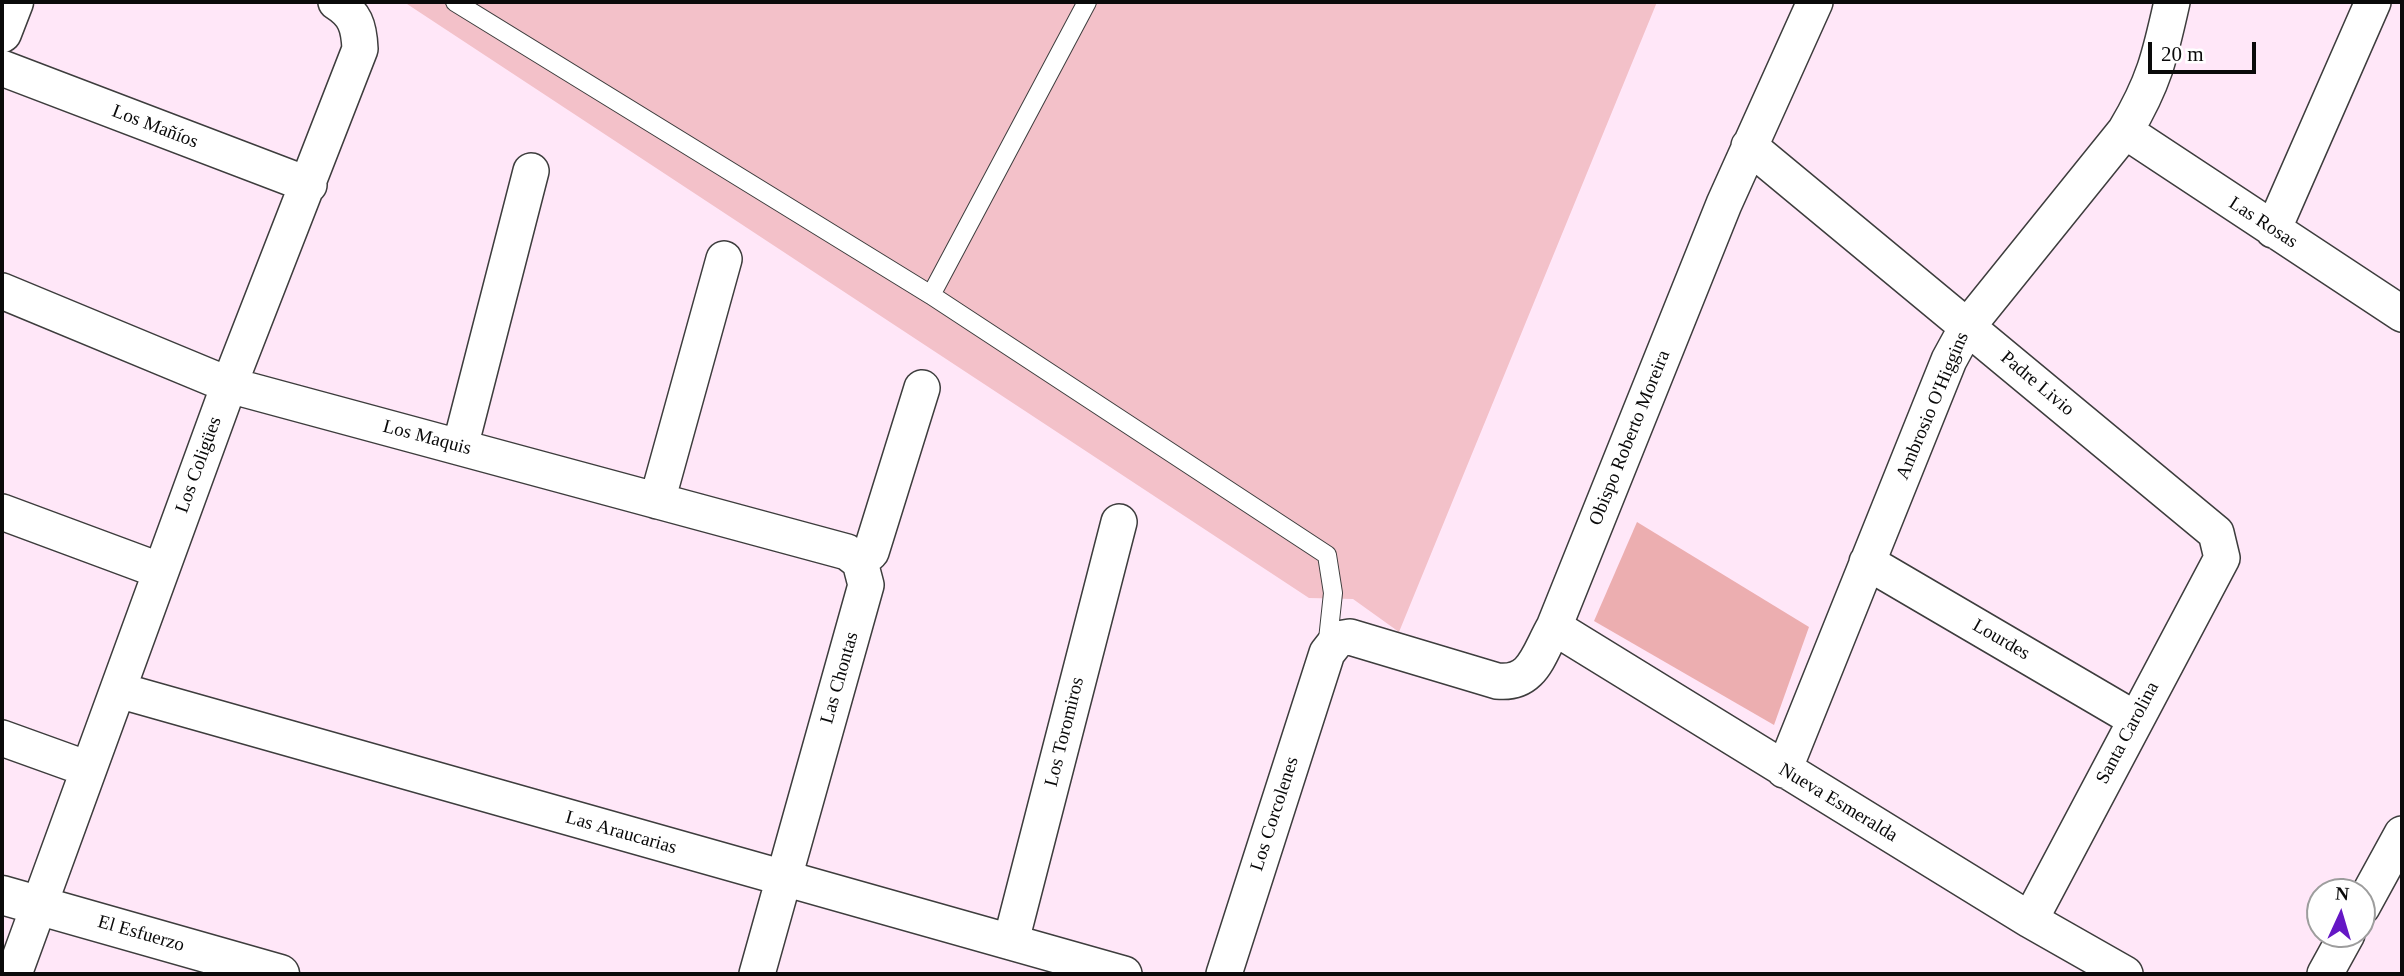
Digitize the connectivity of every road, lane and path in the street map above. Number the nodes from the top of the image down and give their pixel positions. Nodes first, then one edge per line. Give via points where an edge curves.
1 (14, 2) edge
2 (336, 2) edge
3 (455, 2) edge
4 (1087, 2) edge
5 (1815, 2) edge
6 (2172, 2) edge
7 (2373, 2) edge
8 (2, 33) edge
9 (2, 68) edge
10 (2125, 131) junction
11 (1749, 146) junction
12 (531, 170) dead end
13 (309, 185) junction
14 (2273, 230) junction
15 (724, 259) dead end
16 (2, 291) edge
17 (931, 295) junction
18 (2402, 314) edge
19 (1967, 327) junction
20 (229, 384) junction
21 (922, 388) dead end
22 (460, 447) junction
23 (657, 501) junction
24 (2, 512) edge
25 (1119, 522) dead end
26 (2221, 546) joint
27 (860, 562) junction
28 (1867, 562) junction
29 (161, 571) junction
30 (1554, 627) junction
31 (1327, 653) junction
32 (118, 690) junction
33 (2135, 719) junction
34 (2, 738) edge
35 (88, 769) junction
36 (1784, 770) junction
37 (2402, 834) edge
38 (783, 880) junction
39 (2376, 881) edge
40 (20, 900) edge
41 (2030, 920) junction
42 (1011, 942) junction
43 (2339, 948) edge
44 (14, 974) edge
45 (280, 974) edge
46 (757, 974) edge
47 (1124, 974) edge
48 (1224, 974) edge
49 (2125, 974) edge
50 (2325, 974) edge

1 - 8 street
2 - 13 street, Los Coligües via 359,27 360,49
3 - 17 lane
4 - 17 lane
5 - 11 street, Obispo Roberto Moreira
6 - 10 street, Ambrosio O'Higgins via 2157,71
7 - 14 street
9 - 13 street, Los Mañíos
10 - 14 street, Las Rosas
10 - 19 street, Ambrosio O'Higgins
11 - 19 street, Padre Livio
11 - 30 street, Obispo Roberto Moreira
12 - 22 street
13 - 20 street, Los Coligües
14 - 18 street, Las Rosas
15 - 23 street
16 - 20 street, Los Maquis
17 - 31 lane via 1327,555 1333,593
19 - 26 street, Padre Livio via 2216,533
19 - 28 street, Ambrosio O'Higgins via 1949,360
20 - 22 street, Los Maquis
20 - 29 street, Los Coligües
21 - 27 street via 871,552
22 - 23 street, Los Maquis
23 - 27 street, Los Maquis via 846,552
24 - 29 street
25 - 42 street, Los Toromiros
26 - 33 street, Santa Carolina via 2222,558
27 - 38 street, Las Chontas via 866,585
28 - 33 street, Lourdes
28 - 36 street, Ambrosio O'Higgins
29 - 32 street, Los Coligües
30 - 31 street, Obispo Roberto Moreira via 1527,675 1514,683 1350,637 1338,639
30 - 36 street, Nueva Esmeralda
31 - 48 street, Los Corcolenes
32 - 35 street, Los Coligües
32 - 38 street, Las Araucarias
33 - 41 street, Santa Carolina
34 - 35 street
35 - 40 street, Los Coligües
36 - 41 street, Nueva Esmeralda
37 - 39 street
38 - 42 street, Las Araucarias
38 - 46 street, Las Chontas
40 - 44 street, Los Coligües
40 - 45 street, El Esfuerzo
41 - 49 street, Nueva Esmeralda
42 - 47 street, Las Araucarias
43 - 50 street

